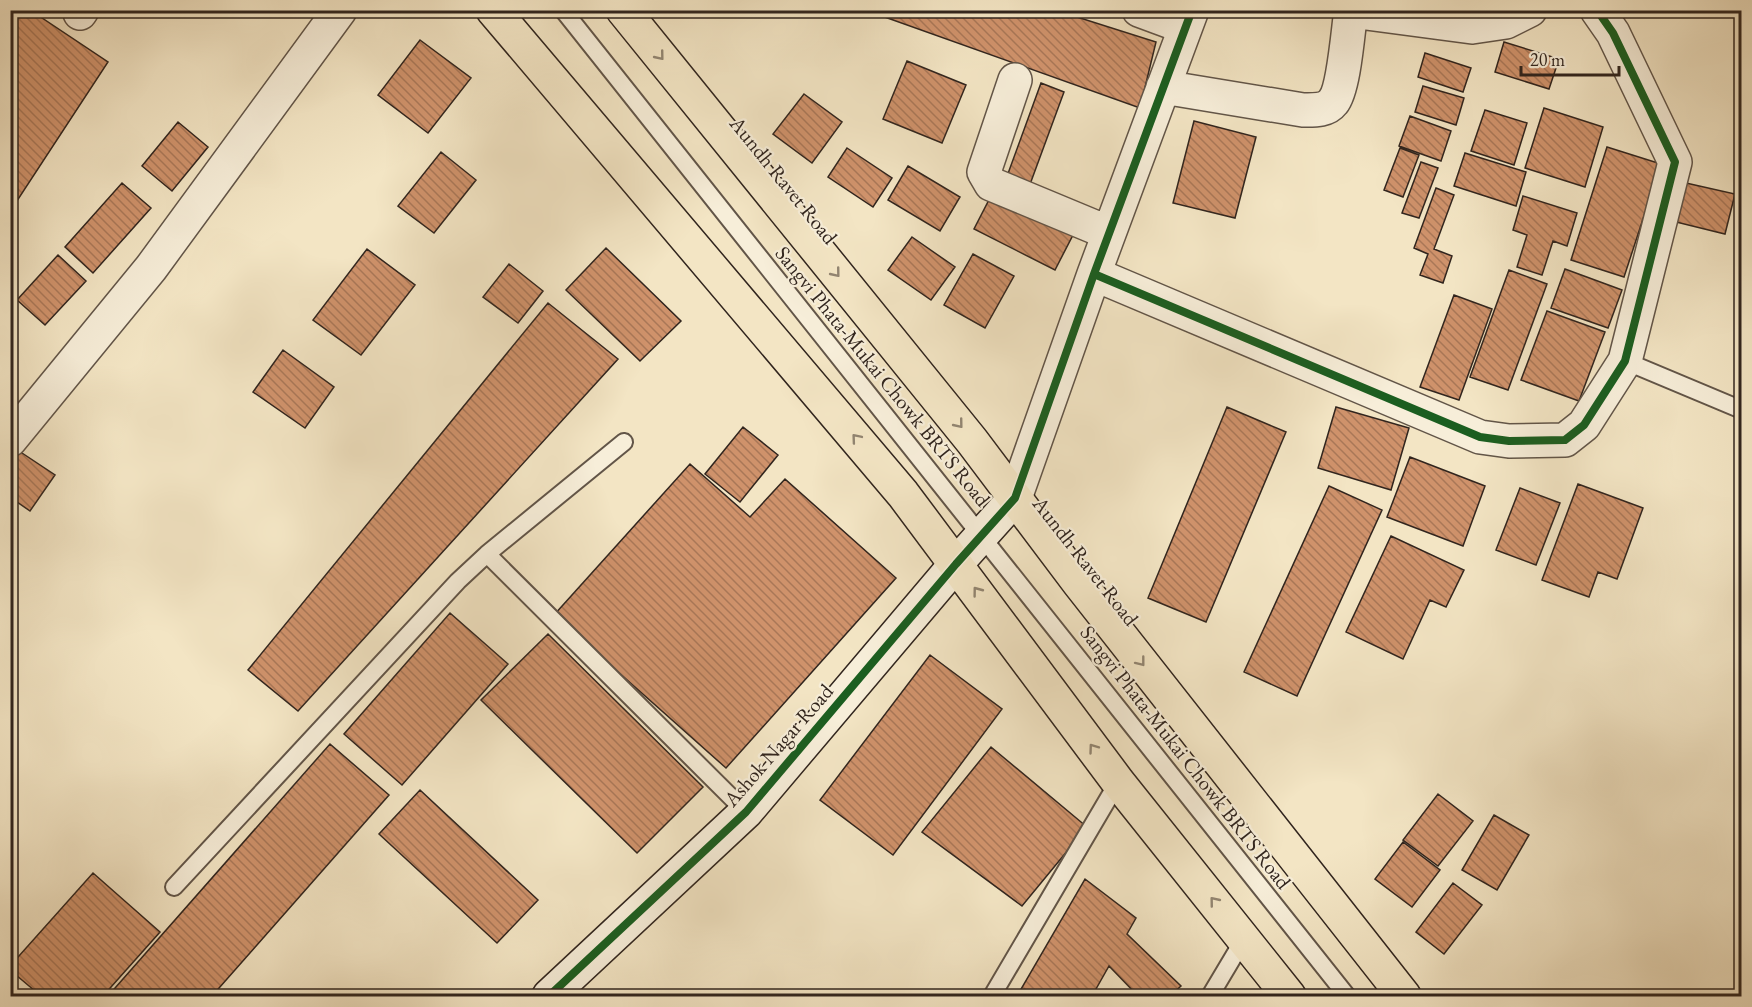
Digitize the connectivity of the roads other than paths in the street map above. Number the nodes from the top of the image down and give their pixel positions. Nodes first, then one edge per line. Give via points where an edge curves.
1 (340, 10) edge
2 (493, 10) edge
3 (563, 10) edge
4 (623, 10) edge
5 (1139, 10) edge
6 (1530, 10) edge
7 (1598, 10) edge
8 (1351, 11) edge
9 (1189, 19) edge
10 (1015, 80) dead end
11 (1163, 87) junction
12 (1109, 233) junction
13 (1094, 274) junction
14 (1625, 361) junction
15 (1742, 410) edge
16 (10, 440) edge
17 (624, 442) dead end
18 (1015, 498) junction
19 (982, 536) junction
20 (487, 554) junction
21 (956, 564) junction
22 (1118, 782) junction
23 (746, 812) junction
24 (174, 887) dead end
25 (1244, 939) junction
26 (549, 996) edge
27 (992, 996) edge
28 (1210, 996) edge
29 (1289, 996) edge
30 (1347, 996) edge
31 (1404, 996) edge

1 - 16 street via 151,268
21 -> 2 main road via 903,494
3 - 19 lane, Sangvi Phata-Mukai Chowk BRTS Road
4 -> 18 main road, Aundh Ravet Road
5 - 9 street
6 - 8 street via 1506,22 1472,27
7 - 14 street via 1676,162
8 - 11 street via 1339,88 1333,102 1322,110
9 - 11 street
10 - 12 street via 984,172 991,184
11 - 12 street
12 - 13 street
13 - 14 street via 1480,437 1565,440 1584,425
13 - 18 street
14 - 15 lane
17 - 20 lane
18 - 19 street, Ashok Nagar Road
18 -> 31 main road, Aundh Ravet Road
19 - 21 street, Ashok Nagar Road
19 - 30 lane, Sangvi Phata-Mukai Chowk BRTS Road
20 - 23 lane
20 - 24 lane
22 -> 21 main road
21 - 23 street, Ashok Nagar Road
25 -> 22 main road
22 - 27 lane
23 - 26 street, Ashok Nagar Road
25 - 28 lane
25 - 29 main road

